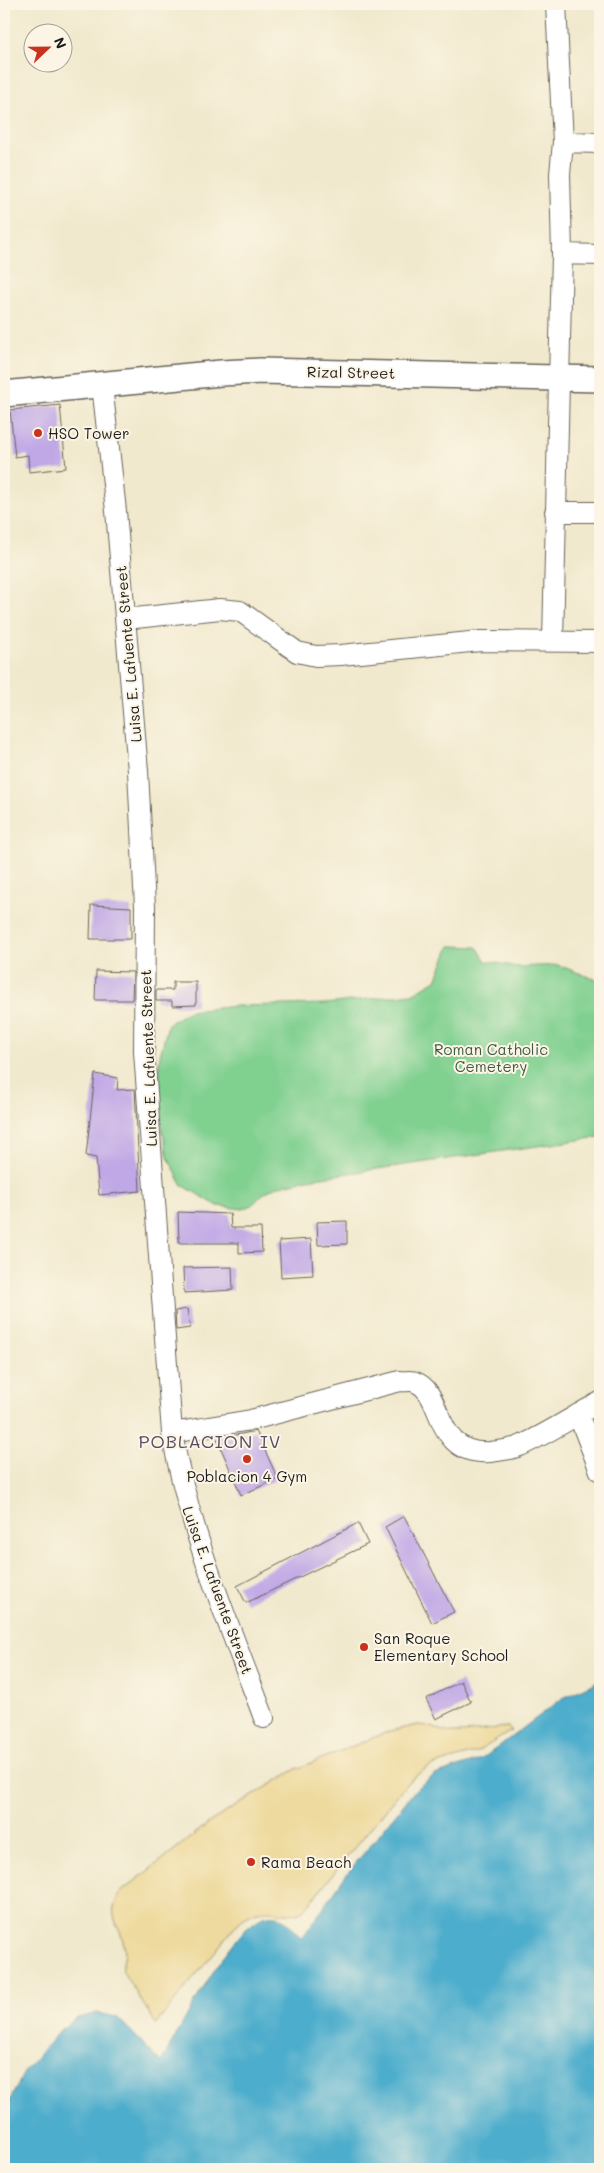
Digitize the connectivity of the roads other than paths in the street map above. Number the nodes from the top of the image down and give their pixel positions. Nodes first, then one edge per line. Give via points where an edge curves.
1 (556, 4) edge
2 (563, 142) junction
3 (600, 143) edge
4 (562, 254) junction
5 (600, 255) edge
6 (558, 377) junction
7 (600, 379) edge
8 (102, 385) junction
9 (4, 394) edge
10 (555, 512) junction
11 (600, 512) edge
12 (126, 619) junction
13 (553, 641) junction
14 (600, 642) edge
15 (600, 1402) edge
16 (578, 1414) junction
17 (172, 1433) junction
18 (600, 1471) edge
19 (264, 1718) dead end

1 - 2 street
2 - 3 street
2 - 4 street via 560,174
4 - 5 street
4 - 6 street
6 - 7 main road, Rizal Street
6 - 8 main road, Rizal Street via 261,371
6 - 10 street
8 - 9 main road, Rizal Street
8 - 12 street, Luisa E. Lafuente Street
10 - 11 street
10 - 13 street
12 - 13 street via 220,608 240,612 297,652 316,656 480,641
12 - 17 street, Luisa E. Lafuente Street via 144,898 144,1052
13 - 14 street
15 - 16 street
16 - 17 street via 519,1446 480,1452 463,1448 450,1436 426,1390 415,1382 400,1382 251,1420
16 - 18 street
17 - 19 street, Luisa E. Lafuente Street via 190,1514

